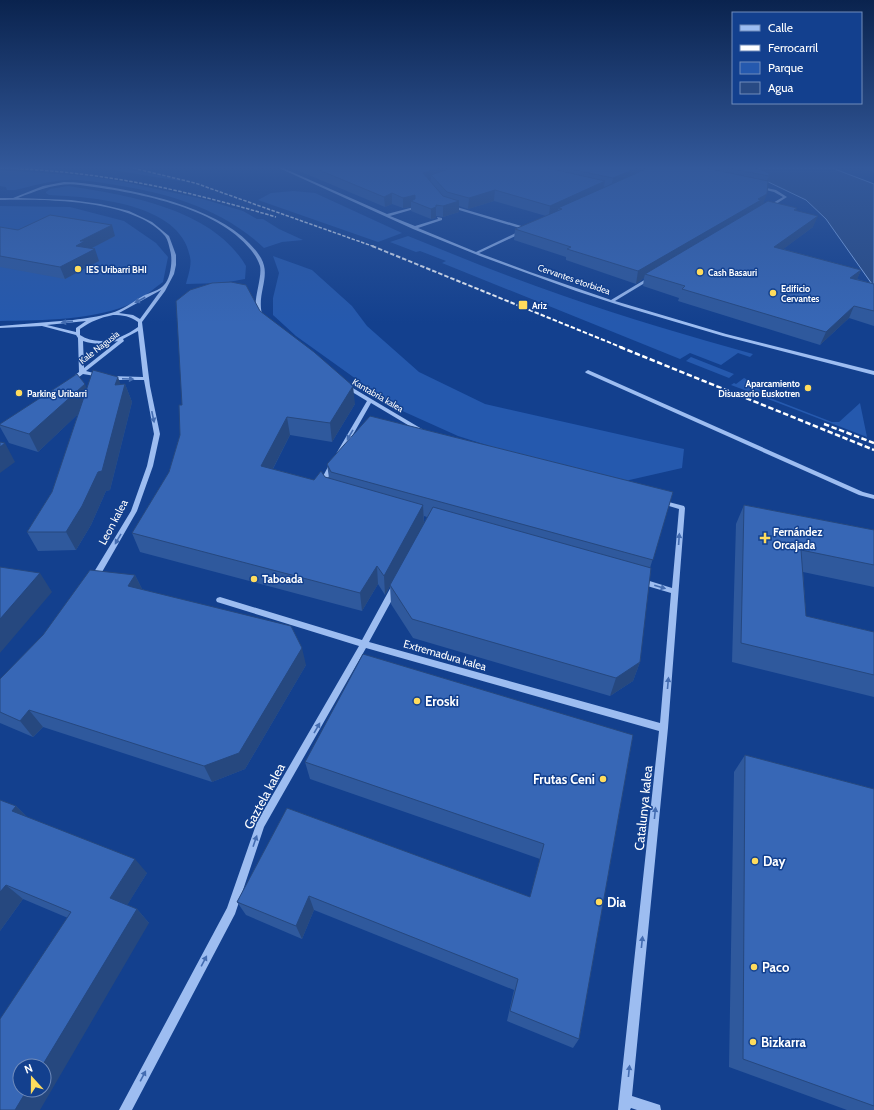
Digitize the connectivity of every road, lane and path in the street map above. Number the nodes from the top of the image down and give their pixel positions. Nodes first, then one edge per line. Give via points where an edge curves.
1 (145, 220) edge
2 (212, 220) edge
3 (395, 220) edge
4 (439, 220) edge
5 (496, 220) edge
6 (534, 226) edge
7 (414, 228) junction
8 (527, 229) junction
9 (476, 253) junction
10 (659, 273) edge
11 (166, 286) junction
12 (612, 301) junction
13 (113, 314) junction
14 (95, 318) junction
15 (263, 320) edge
16 (140, 324) junction
17 (38, 325) junction
18 (0, 326) edge
19 (79, 336) junction
20 (127, 337) junction
21 (82, 372) junction
22 (588, 372) dead end
23 (873, 373) edge
24 (146, 379) junction
25 (874, 380) edge
26 (338, 382) edge
27 (64, 386) edge
28 (370, 401) junction
29 (428, 435) edge
30 (330, 493) edge
31 (874, 497) edge
32 (653, 500) edge
33 (401, 576) edge
34 (634, 580) edge
35 (90, 584) edge
36 (676, 592) junction
37 (220, 600) dead end
38 (364, 644) junction
39 (664, 728) junction
40 (625, 1105) edge
41 (125, 1110) edge
42 (655, 1110) edge

1 - 11 street via 163,232 173,246 173,268
2 - 15 street via 245,242 259,260 264,273 258,309
3 - 7 street, Cervantes etorbidea
4 - 7 street
5 - 8 street
6 - 8 street
7 - 9 street, Cervantes etorbidea
8 - 9 street
9 - 12 street, Cervantes etorbidea
10 - 12 street
11 -> 13 street
11 - 16 street
12 - 23 street, Cervantes etorbidea
13 - 14 street, Kale Nagusia
13 - 16 street, Kale Nagusia via 137,318
14 -> 17 street
14 - 19 street, Kale Nagusia via 78,329
16 - 20 street, Kale Nagusia
16 - 24 street, Leon kalea
17 - 18 street
17 - 19 street
19 - 20 street, Kale Nagusia via 86,341 96,342
19 - 21 street, Kale Nagusia
20 - 21 street, Kale Nagusia
21 -> 24 street via 105,378
21 - 27 street, Kale Nagusia
22 - 31 street via 860,494
23 - 25 street
24 -> 35 street, Leon kalea via 157,434 150,466 134,511
26 - 28 street, Kantabria kalea
28 - 29 street, Kantabria kalea
28 -> 30 street via 324,480
36 -> 32 street, Catalunya kalea via 682,508
33 - 38 street, Gaztela kalea
34 -> 36 street
39 -> 36 street, Catalunya kalea
37 - 38 street, Extremadura kalea
38 - 39 street, Extremadura kalea
41 -> 38 street, Gaztela kalea via 231,910 260,825
40 -> 39 street, Catalunya kalea
40 - 42 street

